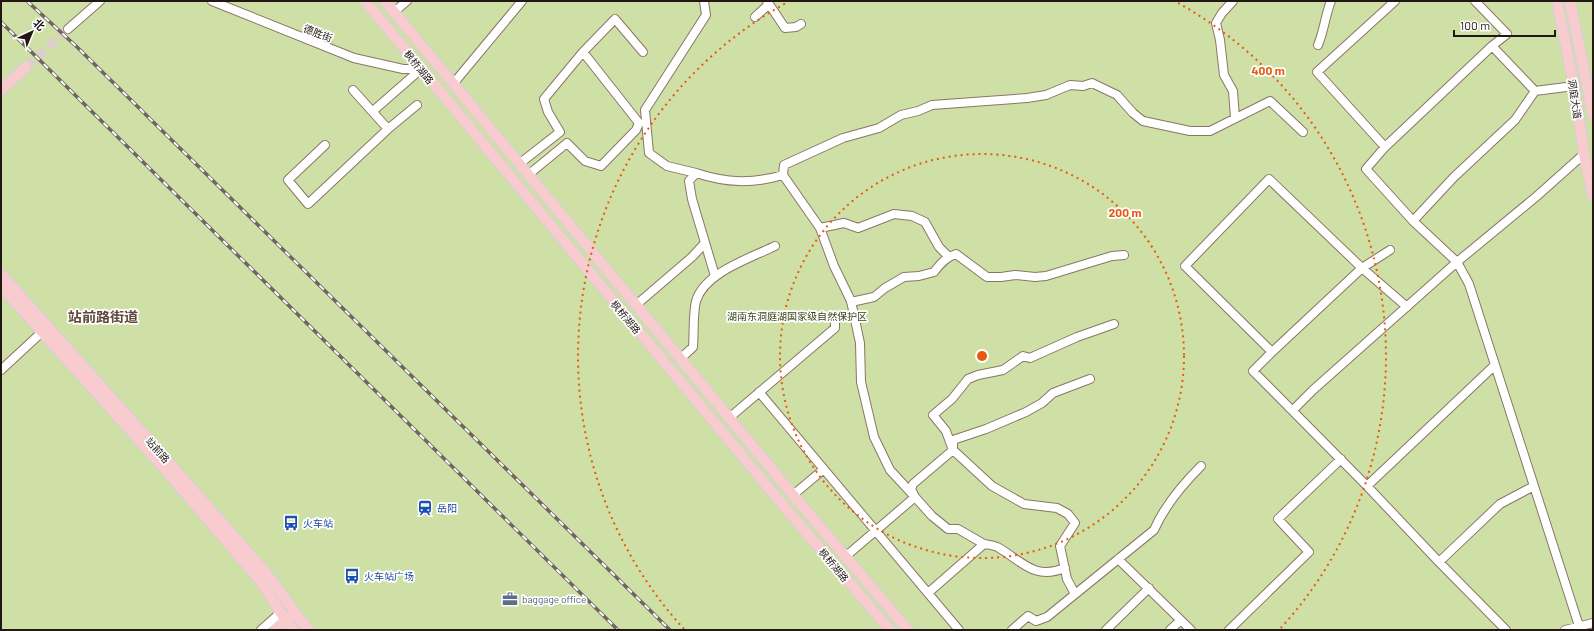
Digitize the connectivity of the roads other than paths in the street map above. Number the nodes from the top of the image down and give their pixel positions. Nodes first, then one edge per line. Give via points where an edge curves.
1 (100, 1) edge
2 (212, 1) edge
3 (365, 1) edge
4 (385, 1) edge
5 (407, 1) edge
6 (522, 1) edge
7 (704, 1) edge
8 (1233, 1) edge
9 (1331, 1) edge
10 (1395, 1) edge
11 (1475, 1) edge
12 (1557, 1) edge
13 (1570, 1) edge
14 (768, 2) edge
15 (394, 12) junction
16 (755, 17) dead end
17 (801, 24) dead end
18 (68, 30) tunnel mouth
19 (1318, 45) dead end
20 (1492, 46) junction
21 (583, 52) junction
22 (643, 52) dead end
23 (26, 67) tunnel mouth
24 (421, 69) junction
25 (453, 84) junction
26 (1574, 86) junction
27 (1, 89) edge
28 (353, 90) dead end
29 (1535, 92) junction
30 (417, 105) dead end
31 (373, 111) junction
32 (1593, 115) edge
33 (1235, 118) junction
34 (388, 129) junction
35 (558, 130) junction
36 (1302, 132) dead end
37 (567, 143) junction
38 (325, 145) dead end
39 (1385, 147) junction
40 (1584, 154) junction
41 (519, 164) junction
42 (696, 173) junction
43 (528, 175) junction
44 (783, 175) junction
45 (1593, 196) edge
46 (1413, 221) junction
47 (820, 228) junction
48 (704, 244) junction
49 (775, 246) dead end
50 (1390, 250) dead end
51 (1124, 255) dead end
52 (949, 257) junction
53 (1457, 262) junction
54 (1362, 268) junction
55 (1, 274) edge
56 (715, 276) junction
57 (1, 286) edge
58 (851, 302) junction
59 (636, 305) junction
60 (1407, 307) junction
61 (835, 320) dead end
62 (1114, 324) dead end
63 (42, 332) junction
64 (1272, 352) junction
65 (680, 359) junction
66 (1495, 365) junction
67 (1, 370) edge
68 (1090, 379) dead end
69 (759, 392) junction
70 (1293, 410) junction
71 (729, 418) junction
72 (953, 450) junction
73 (1341, 459) junction
74 (1201, 466) dead end
75 (824, 469) junction
76 (1367, 486) junction
77 (1534, 486) junction
78 (793, 495) junction
79 (914, 497) junction
80 (876, 530) junction
81 (984, 544) junction
82 (845, 557) junction
83 (1118, 559) junction
84 (1439, 562) junction
85 (1064, 568) junction
86 (1149, 588) junction
87 (928, 593) junction
88 (1075, 594) junction
89 (294, 613) junction
90 (283, 617) junction
91 (1180, 620) junction
92 (1593, 623) edge
93 (1579, 626) junction
94 (261, 630) edge
95 (275, 630) edge
96 (294, 630) edge
97 (309, 630) edge
98 (890, 630) edge
99 (908, 630) edge
100 (959, 630) edge
101 (1012, 630) edge
102 (1106, 630) edge
103 (1170, 630) edge
104 (1191, 630) edge
105 (1229, 630) edge
106 (1506, 630) edge
107 (1565, 630) edge

1 - 18 street
2 - 24 street, 德胜街 via 354,58 403,69
3 - 24 main road, 枫桥湖路
4 - 15 main road, 枫桥湖路
5 - 15 street
6 - 25 street
7 - 42 street via 706,15 645,110 649,154 667,166
8 - 33 street via 1216,23 1224,75 1233,91
9 - 19 street
10 - 39 street via 1317,72
11 - 20 street via 1507,34
12 - 26 main road, 洞庭大道
13 - 32 main road, 洞庭大道
14 - 16 street
14 - 17 street via 786,28
15 - 25 main road, 枫桥湖路
20 - 29 street
20 - 39 street
21 - 22 street via 615,19
21 - 35 street via 544,98
21 - 37 street via 639,123 636,130 601,166 585,161
23 - 27 main road
24 - 31 street
24 - 98 main road, 枫桥湖路 via 787,510
25 - 41 main road, 枫桥湖路
26 - 29 street
26 - 40 main road, 洞庭大道
28 - 31 street
29 - 46 street via 1515,120 1454,177
30 - 34 street
31 - 34 street
33 - 36 street via 1270,101
33 - 44 street via 1210,131 1158,126 1143,121 1117,95 1102,87 1092,83 1083,86 1070,85 1046,95 1027,98 932,105 918,112 901,115 880,128 843,138 784,165
34 - 38 street via 308,204 288,180
35 - 37 street
35 - 41 street via 560,132
37 - 43 street
39 - 46 street via 1366,168
40 - 45 main road, 洞庭大道
40 - 53 street
41 - 43 main road, 枫桥湖路
42 - 44 street via 745,183
42 - 48 street via 689,181
43 - 59 main road, 枫桥湖路
44 - 47 street
46 - 53 street
47 - 52 street via 844,223 858,228 894,214 912,216 925,222 938,247
47 - 58 street
48 - 56 street
48 - 59 street
49 - 56 street
50 - 54 street
51 - 52 street via 1112,256 1046,276 1001,277 987,277 956,254
52 - 58 street via 934,272 904,276 874,297
53 - 60 street
53 - 66 street via 1468,284
54 - 60 street
54 - 64 street
54 - 64 street via 1269,179 1185,266
55 - 89 main road, 站前路 via 169,461 268,576
56 - 65 street via 696,300 693,347
57 - 63 main road, 站前路
58 - 79 street via 860,343 861,382 874,437 890,470
59 - 65 main road, 枫桥湖路
60 - 70 street
61 - 69 street via 835,328
62 - 72 street via 1030,358 1023,356 1003,370 968,379 952,399 933,415 946,431
63 - 67 street
63 - 90 main road, 站前路 via 164,468 256,576
64 - 70 street via 1253,371
65 - 71 main road, 枫桥湖路
66 - 76 street
66 - 77 street
68 - 72 street via 1053,393 1031,409 953,440
69 - 71 street
69 - 75 street
70 - 73 street
71 - 78 main road, 枫桥湖路
72 - 79 street via 913,484 911,489
72 - 85 street via 1006,496 1024,504 1057,508 1068,514 1075,523 1060,546
73 - 76 street
73 - 105 street via 1278,519 1309,552
74 - 83 street via 1177,492 1154,530
75 - 78 street
75 - 80 street
76 - 84 street
77 - 84 street via 1500,504
77 - 93 street
78 - 82 main road, 枫桥湖路
79 - 80 street
79 - 81 street via 948,529 958,529
80 - 82 street
80 - 87 street
81 - 85 street via 998,547 1026,568 1041,572 1055,572
81 - 87 street
82 - 99 main road, 枫桥湖路
83 - 86 street
83 - 88 street
84 - 106 street
85 - 88 street
86 - 91 street
86 - 102 street
87 - 100 street
88 - 101 street via 1047,617 1036,622 1028,616
89 - 90 main road
89 - 97 main road, 站前路
90 - 94 street
90 - 95 main road
90 - 96 main road, 站前路
91 - 103 street
91 - 104 street
92 - 93 street
93 - 107 street

